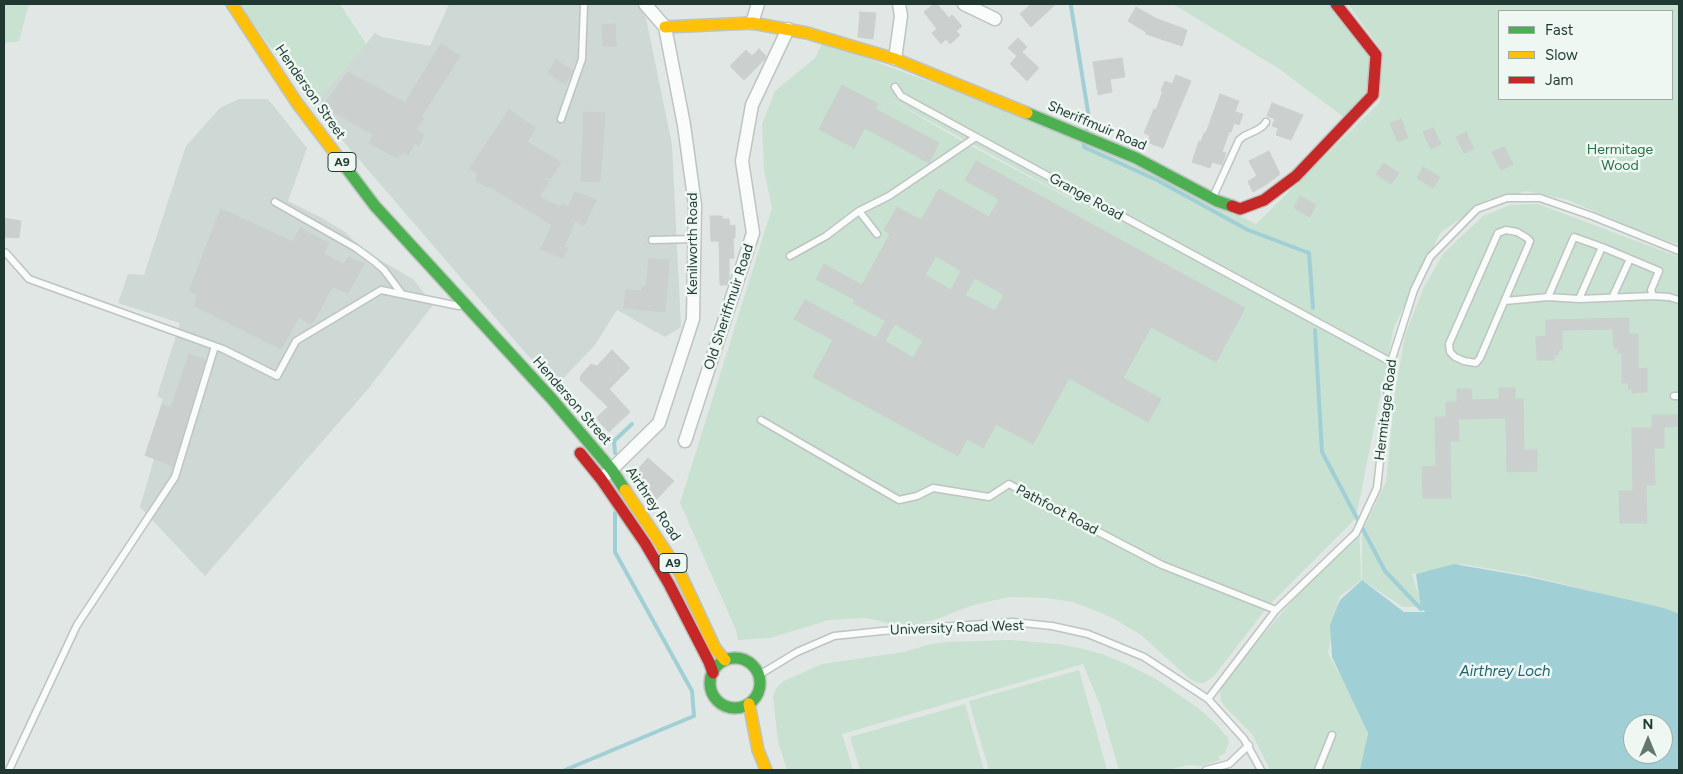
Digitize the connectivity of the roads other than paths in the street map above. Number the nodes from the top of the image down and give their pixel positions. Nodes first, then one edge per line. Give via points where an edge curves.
1 (232, 4) edge
2 (584, 4) edge
3 (645, 4) edge
4 (758, 4) edge
5 (899, 4) edge
6 (964, 4) edge
7 (1336, 4) edge
8 (996, 19) dead end
9 (752, 23) junction
10 (665, 26) junction
11 (788, 29) junction
12 (895, 59) junction
13 (895, 87) dead end
14 (561, 119) dead end
15 (1266, 122) dead end
16 (976, 137) junction
17 (1213, 198) junction
18 (275, 202) dead end
19 (859, 211) junction
20 (877, 234) dead end
21 (694, 239) junction
22 (652, 240) dead end
23 (1602, 247) junction
24 (1679, 251) edge
25 (4, 252) edge
26 (790, 256) dead end
27 (1630, 259) junction
28 (402, 294) junction
29 (1653, 296) junction
30 (1548, 297) junction
31 (1612, 298) junction
32 (1579, 299) junction
33 (1679, 300) edge
34 (1505, 301) junction
35 (468, 307) junction
36 (214, 346) junction
37 (1391, 362) junction
38 (543, 407) dead end
39 (761, 420) dead end
40 (685, 441) dead end
41 (572, 443) dead end
42 (612, 470) junction
43 (601, 479) junction
44 (1276, 610) junction
45 (725, 660) junction
46 (712, 673) junction
47 (759, 675) junction
48 (1208, 699) junction
49 (749, 704) junction
50 (743, 735) dead end
51 (1332, 735) dead end
52 (1249, 745) junction
53 (1230, 767) edge
54 (9, 770) edge
55 (757, 770) edge
56 (766, 770) edge
57 (1206, 770) edge
58 (1261, 770) edge
59 (1318, 770) edge

1 - 35 main road, Henderson Street / A9 via 297,103 375,206
2 - 14 lane via 582,59
3 - 10 street
4 - 9 street
5 - 12 street via 901,16
6 - 8 street
7 - 17 main road, Sheriffmuir Road via 1376,55 1373,95 1296,176 1264,200 1240,208
9 - 10 main road, Sheriffmuir Road
9 - 11 main road, Sheriffmuir Road
10 - 21 street, Kenilworth Road via 695,205
11 - 12 main road, Sheriffmuir Road
11 - 40 street, Old Sheriffmuir Road via 752,104 742,161 753,233
12 - 17 main road, Sheriffmuir Road via 1136,158
13 - 16 lane, Grange Road via 901,96
15 - 17 lane via 1239,140
16 - 19 lane via 889,196
16 - 37 lane, Grange Road
18 - 28 lane via 375,262
19 - 20 lane
19 - 26 lane via 826,236
21 - 22 lane
21 - 42 street, Kenilworth Road via 693,319 659,423
23 - 27 lane
23 - 30 lane via 1574,237
23 - 32 lane
24 - 37 lane, Hermitage Road via 1540,198 1507,198 1477,208 1430,257 1414,290
25 - 36 lane via 29,279
27 - 29 lane via 1659,271 1651,290
27 - 31 lane
28 - 35 lane
28 - 36 lane via 381,290 296,341 277,376
29 - 31 lane
29 - 33 lane
30 - 32 lane
30 - 34 lane
31 - 32 lane
34 - 34 lane via 1476,363 1450,352 1449,344 1498,233 1506,230 1517,232 1530,241
35 - 38 main road, Henderson Street / A9
35 - 42 main road, Henderson Street / A9 via 552,398
36 - 54 lane via 175,477 77,625
37 - 44 lane, Hermitage Road via 1377,488 1356,532
39 - 44 lane, Pathfoot Road via 899,500 933,488 989,497 1009,484 1162,565
41 - 43 main road, Henderson Street / A9
42 - 43 street, Kenilworth Road
42 - 45 main road, Airthrey Road / A9 via 680,573 715,648
43 - 46 main road, Airthrey Road / A9 via 669,584
44 - 48 lane, Hermitage Road
45 - 46 main road
45 - 47 main road via 738,658 747,661
46 - 49 main road, A9 via 710,687 722,704 735,713
47 - 48 lane, University Road West via 797,652 834,636 1013,622 1088,634 1144,657
47 - 49 main road via 760,686
48 - 52 lane, University Road West
49 - 56 main road via 758,750
50 - 55 main road
51 - 59 lane
52 - 53 lane
52 - 58 lane, University Road West
53 - 57 lane

